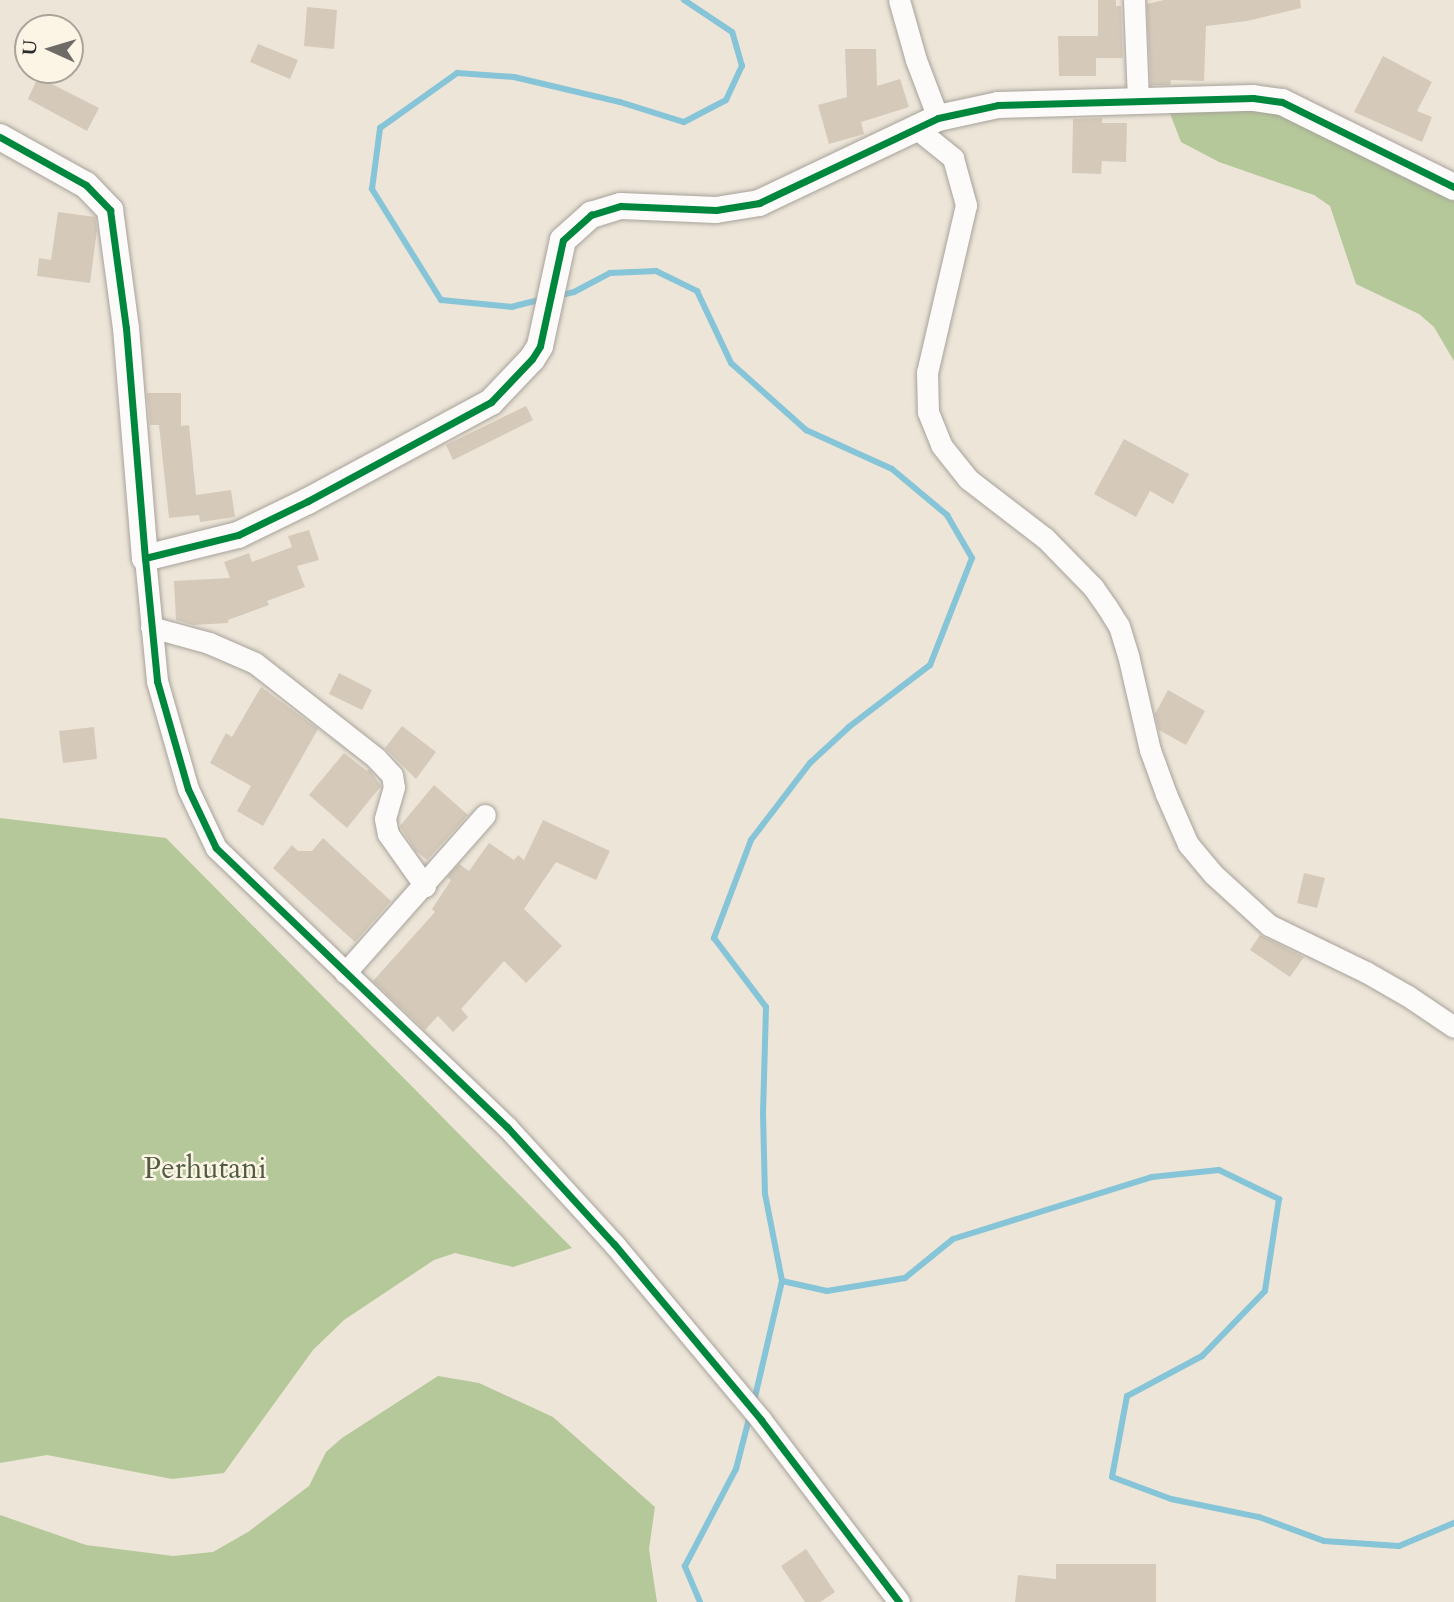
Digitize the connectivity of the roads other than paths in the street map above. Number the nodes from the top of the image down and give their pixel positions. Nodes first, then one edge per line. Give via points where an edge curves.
1 (900, 0) edge
2 (1134, 0) edge
3 (1138, 102) junction
4 (927, 123) junction
5 (0, 137) edge
6 (1454, 187) edge
7 (145, 558) junction
8 (151, 627) junction
9 (485, 815) dead end
10 (425, 886) junction
11 (345, 973) junction
12 (1454, 1027) edge
13 (899, 1602) edge

1 - 4 street
2 - 3 street
3 - 4 street via 998,105
3 - 6 street via 1253,98 1282,102
4 - 7 street via 759,203 716,210 621,206 590,215 563,240 540,346 491,402 238,535
4 - 12 street via 933,139 953,158 967,205 927,372 928,412 934,432 968,479 1045,538 1093,587 1119,626 1150,750 1173,812 1197,856 1269,925 1398,990
5 - 7 street via 86,185 110,210 126,328
7 - 8 street
8 - 10 street via 209,643 255,663 376,758 392,775 394,787 385,819 388,834
8 - 11 street via 157,681 188,789 210,838 253,886
9 - 10 street
10 - 11 street
11 - 13 street via 507,1127 614,1244 761,1420

